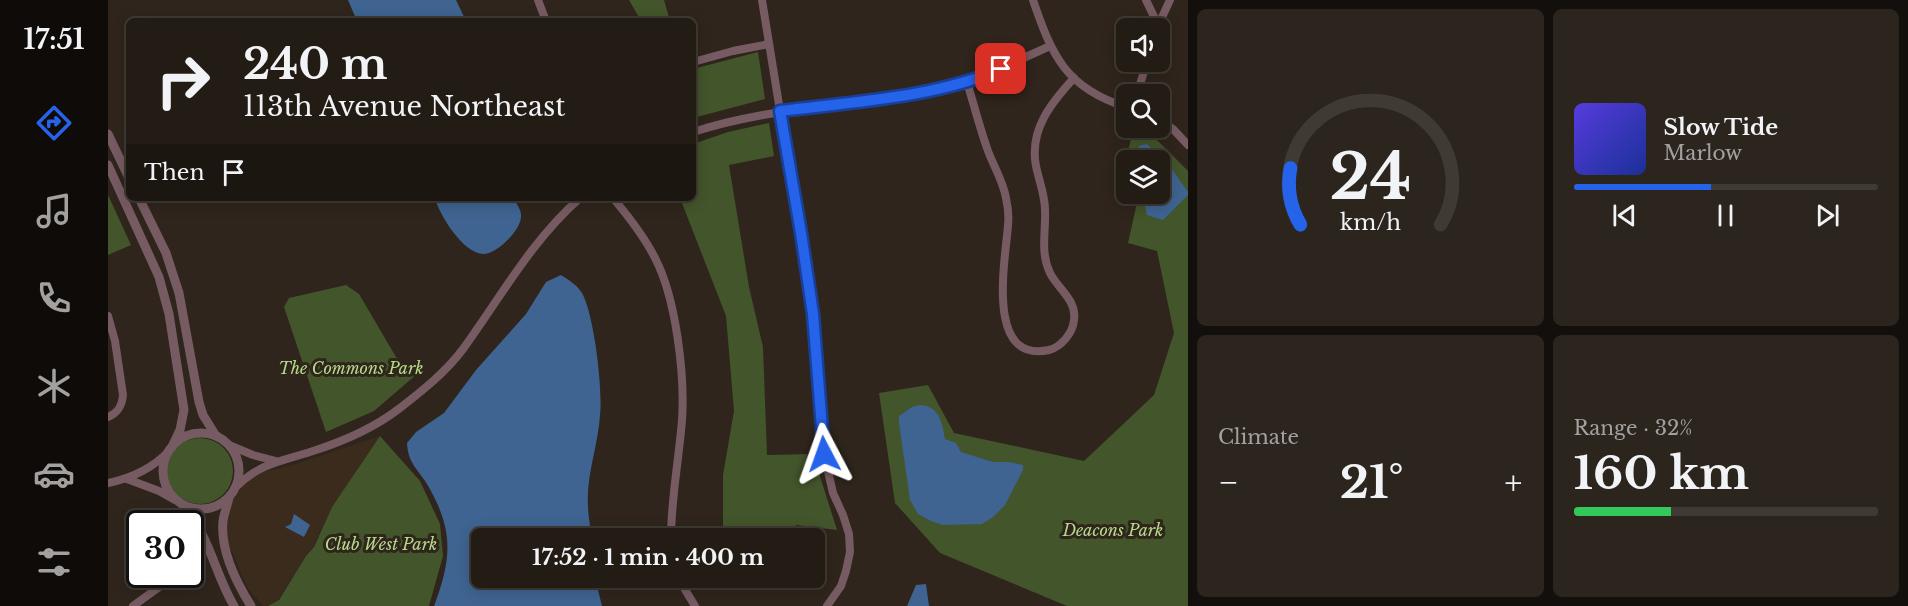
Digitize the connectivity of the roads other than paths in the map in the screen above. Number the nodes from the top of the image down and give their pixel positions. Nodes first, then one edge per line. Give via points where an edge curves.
1 (538, 0) edge
2 (762, 0) edge
3 (1033, 0) edge
4 (1146, 0) edge
5 (1170, 0) edge
6 (545, 18) edge
7 (1153, 18) edge
8 (1161, 18) edge
9 (769, 44) junction
10 (1050, 46) junction
11 (696, 61) edge
12 (1074, 78) junction
13 (967, 81) junction
14 (1116, 103) edge
15 (780, 111) junction
16 (1170, 127) edge
17 (696, 131) edge
18 (108, 134) edge
19 (1188, 145) edge
20 (108, 165) edge
21 (126, 172) edge
22 (140, 201) edge
23 (577, 201) edge
24 (616, 201) edge
25 (108, 316) edge
26 (108, 417) edge
27 (216, 436) junction
28 (229, 445) junction
29 (170, 449) junction
30 (276, 460) junction
31 (127, 479) junction
32 (108, 483) edge
33 (237, 486) junction
34 (229, 498) junction
35 (178, 502) junction
36 (672, 528) edge
37 (158, 588) edge
38 (684, 588) edge
39 (133, 606) edge
40 (234, 606) edge
41 (251, 606) edge
42 (695, 606) edge
43 (827, 606) edge

1 - 6 street
2 - 9 street
3 - 10 street
4 - 7 street
5 - 8 street
9 - 11 street
9 - 15 street
10 - 12 street
10 - 13 street
12 - 13 street via 1045,113 1035,141 1035,163 1044,193 1045,258 1050,273 1071,301 1074,321 1063,342 1041,351 1021,345 1007,327 1003,276 1009,221 1007,201
12 - 14 street via 1101,98
13 - 15 street via 874,99
15 - 17 street
15 - 43 street via 813,314 824,454 833,493 849,534 846,571
16 - 19 street
18 - 21 street
20 - 29 street via 159,277 169,314 184,410
22 - 27 street via 172,271 185,317 199,402
23 - 30 street via 503,288 462,350 434,379 379,423 308,453
24 - 36 street via 635,224 656,260 669,293 679,352 682,405
25 - 26 street via 123,395 117,412
27 - 28 street
27 - 29 street via 188,435
28 - 30 street
28 - 33 street via 239,464
29 - 31 street via 154,466
29 - 35 street via 163,477
30 - 33 street
31 - 32 street
31 - 35 street
33 - 34 street
34 - 35 street via 201,510
34 - 41 street via 223,519 223,541
35 - 40 street via 197,523
37 - 39 street
38 - 42 street

